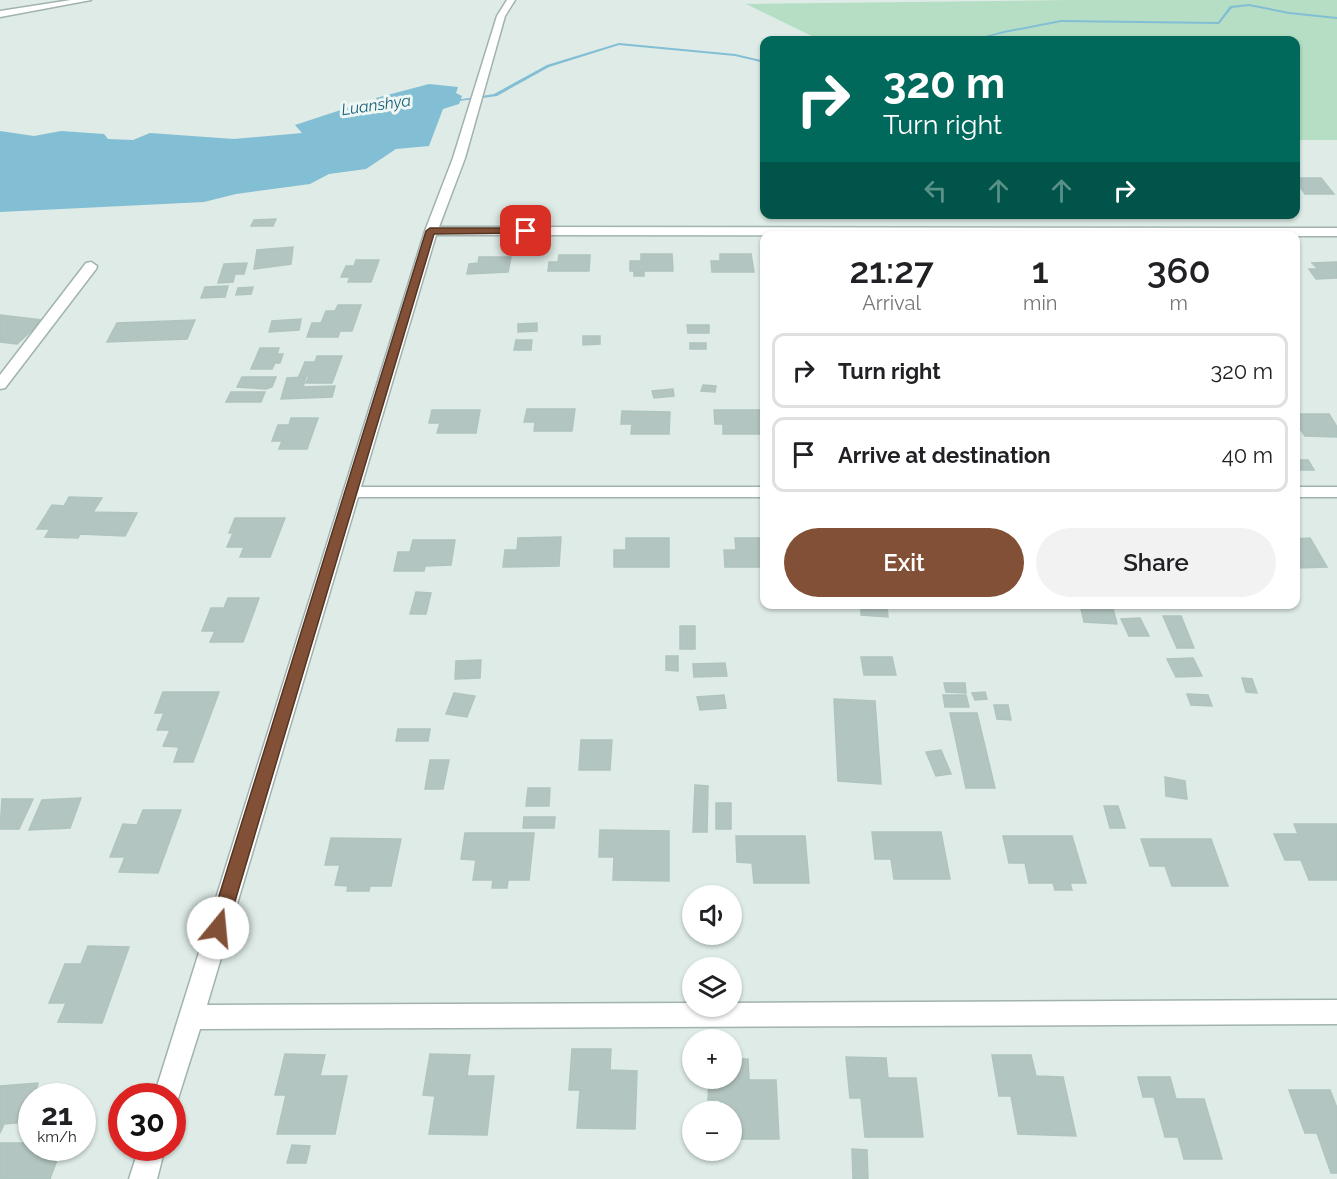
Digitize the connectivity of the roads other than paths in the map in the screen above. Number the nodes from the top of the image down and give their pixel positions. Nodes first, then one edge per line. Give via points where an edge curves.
1 (87, 0) edge
2 (511, 0) edge
3 (0, 14) edge
4 (430, 231) junction
5 (760, 231) edge
6 (1300, 232) edge
7 (1337, 232) edge
8 (91, 266) dead end
9 (0, 385) edge
10 (352, 492) junction
11 (760, 492) edge
12 (1300, 492) edge
13 (1337, 492) edge
14 (1337, 1012) edge
15 (191, 1017) junction
16 (171, 1083) edge
17 (148, 1161) edge
18 (143, 1179) edge

1 - 3 street
2 - 4 street via 501,16 459,158
4 - 5 street
4 - 10 street
6 - 7 street
8 - 9 street
10 - 11 street
10 - 15 street
12 - 13 street
14 - 15 street
15 - 16 street
17 - 18 street

